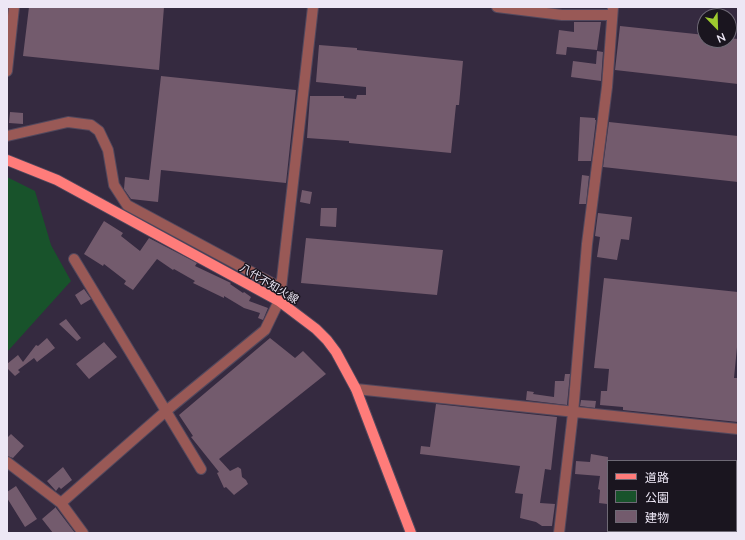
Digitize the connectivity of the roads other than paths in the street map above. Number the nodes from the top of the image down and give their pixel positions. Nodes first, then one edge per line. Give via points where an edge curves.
1 (14, 7) edge
2 (314, 7) edge
3 (498, 7) edge
4 (613, 11) edge
5 (7, 72) edge
6 (7, 136) edge
7 (7, 160) edge
8 (74, 259) dead end
9 (281, 288) junction
10 (279, 301) junction
11 (356, 389) junction
12 (166, 411) junction
13 (573, 413) junction
14 (738, 429) edge
15 (7, 462) edge
16 (201, 469) dead end
17 (61, 503) junction
18 (83, 533) edge
19 (411, 533) edge
20 (559, 533) edge

1 - 5 street
2 - 9 street
3 - 4 street via 562,15
4 - 13 street via 607,87 587,244
6 - 9 street via 68,122 91,125 99,131 108,150 114,185 127,204
7 - 10 main road, 八代不知火線 via 57,180
8 - 12 street
9 - 10 street
10 - 11 main road, 八代不知火線 via 327,340
10 - 12 street via 265,330
11 - 13 street
11 - 19 main road, 八代不知火線
12 - 16 street
12 - 17 street
13 - 14 street
13 - 20 street
15 - 17 street
17 - 18 street

